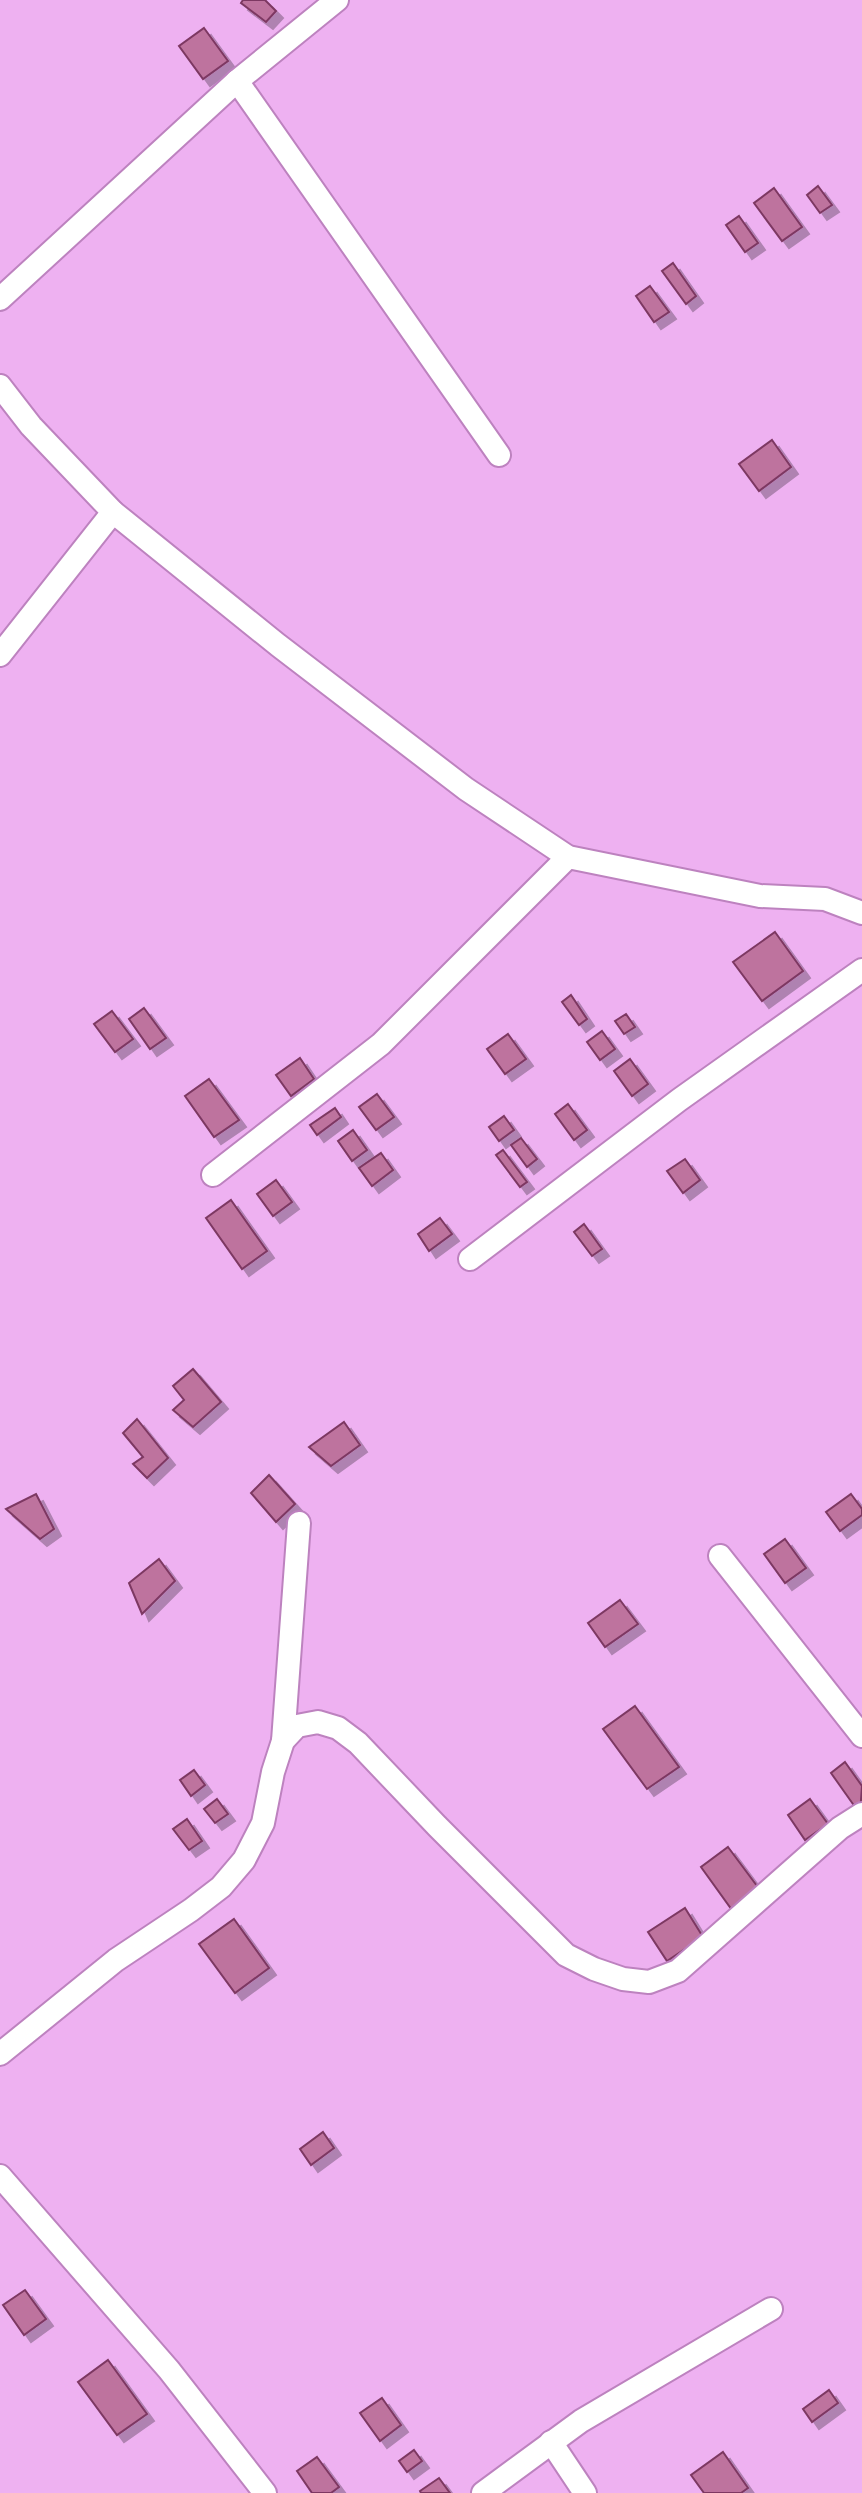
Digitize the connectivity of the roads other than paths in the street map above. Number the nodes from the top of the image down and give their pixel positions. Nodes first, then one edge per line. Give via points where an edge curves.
1 (337, 0) edge
2 (237, 81) junction
3 (0, 299) edge
4 (0, 386) edge
5 (499, 455) dead end
6 (113, 512) junction
7 (0, 655) edge
8 (568, 857) junction
9 (862, 913) edge
10 (862, 970) edge
11 (213, 1175) dead end
12 (470, 1259) dead end
13 (299, 1523) dead end
14 (720, 1556) dead end
15 (862, 1736) edge
16 (283, 1741) junction
17 (862, 1814) edge
18 (0, 2054) edge
19 (0, 2176) edge
20 (771, 2309) dead end
21 (551, 2442) junction
22 (265, 2493) edge
23 (483, 2493) edge
24 (585, 2493) edge

1 - 2 street
2 - 3 street
2 - 5 street
4 - 6 street
6 - 7 street
6 - 8 street via 454,779
8 - 9 street via 760,896 825,899
8 - 11 street via 381,1044
10 - 12 street
13 - 16 street
14 - 15 street
16 - 17 street via 297,1726 318,1722 338,1728 566,1955 623,1979 649,1982 678,1971
16 - 18 street via 263,1823 244,1860 221,1887 116,1960
19 - 22 street via 169,2370
20 - 21 street
21 - 23 street
21 - 24 street

